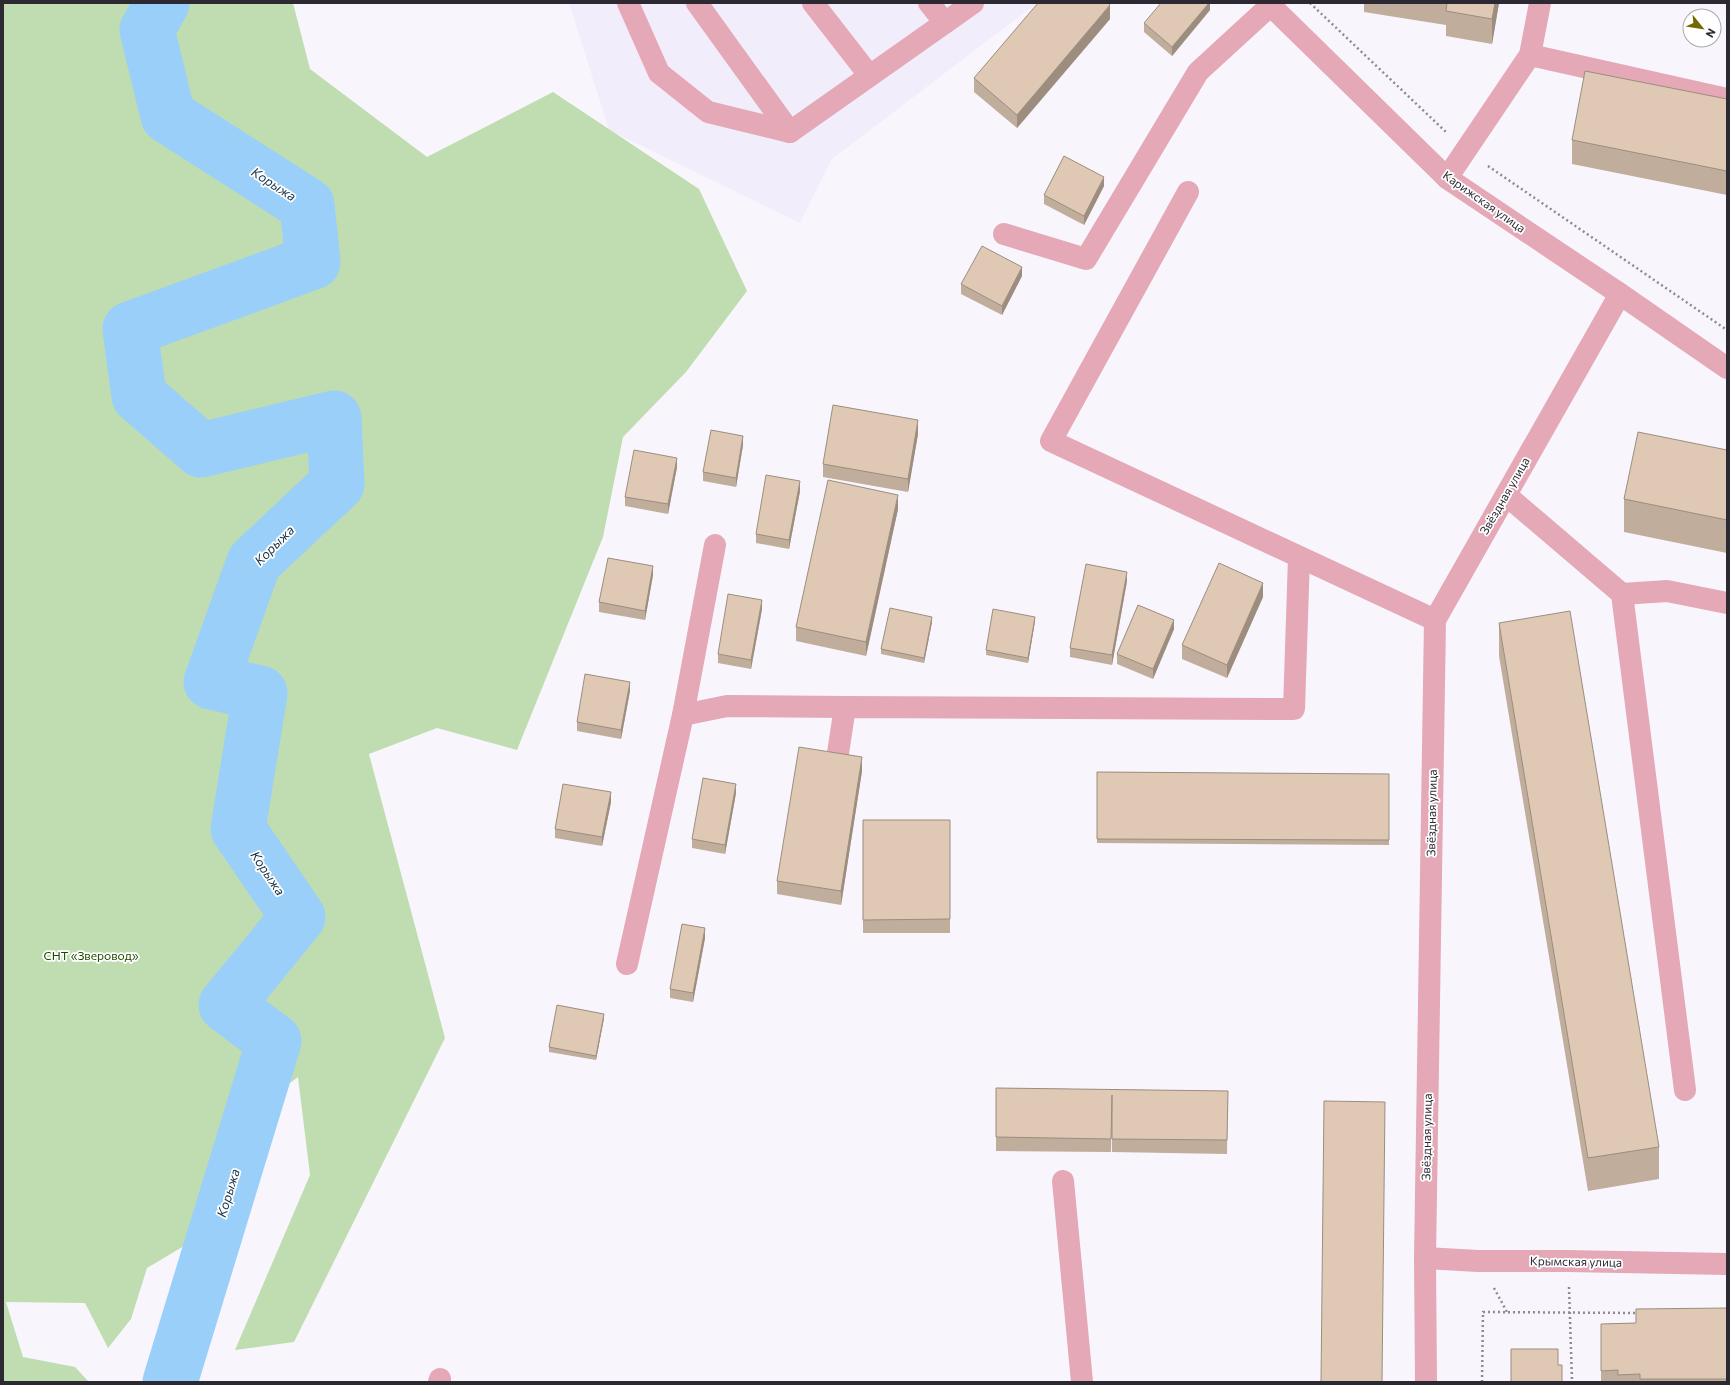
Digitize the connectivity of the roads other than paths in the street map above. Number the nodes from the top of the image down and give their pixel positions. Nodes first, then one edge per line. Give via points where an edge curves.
1 (628, 3) edge
2 (697, 3) edge
3 (813, 3) edge
4 (929, 3) edge
5 (973, 3) edge
6 (1540, 3) edge
7 (1270, 4) edge
8 (945, 24) junction
9 (1530, 55) junction
10 (869, 75) junction
11 (1727, 99) edge
12 (790, 132) junction
13 (1447, 178) junction
14 (1188, 192) dead end
15 (1004, 234) dead end
16 (1620, 294) junction
17 (1727, 368) edge
18 (1506, 495) junction
19 (715, 545) dead end
20 (1299, 557) junction
21 (1622, 594) junction
22 (1727, 603) edge
23 (1435, 620) junction
24 (845, 707) junction
25 (683, 715) junction
26 (838, 753) edge
27 (628, 964) dead end
28 (1686, 1090) dead end
29 (1063, 1181) dead end
30 (1426, 1258) junction
31 (1727, 1264) edge
32 (1082, 1382) edge
33 (1426, 1382) edge

1 - 12 street via 659,73 708,112
2 - 12 street
3 - 10 street
4 - 8 street
5 - 8 street
6 - 9 street
7 - 13 street, Карижская улица
7 - 15 street via 1198,72 1086,259
8 - 10 street
9 - 11 street
9 - 13 street
10 - 12 street
13 - 16 street, Карижская улица
14 - 20 street via 1051,441
16 - 17 street, Карижская улица
16 - 18 street, Звёздная улица
18 - 21 street
18 - 23 street, Звёздная улица
19 - 25 street
20 - 23 street
20 - 24 street via 1294,709
21 - 22 street via 1667,591
21 - 28 street
23 - 30 street, Звёздная улица
24 - 25 street via 727,706
24 - 26 street
25 - 27 street
29 - 32 street
30 - 31 street, Крымская улица via 1478,1262
30 - 33 street, Звёздная улица

